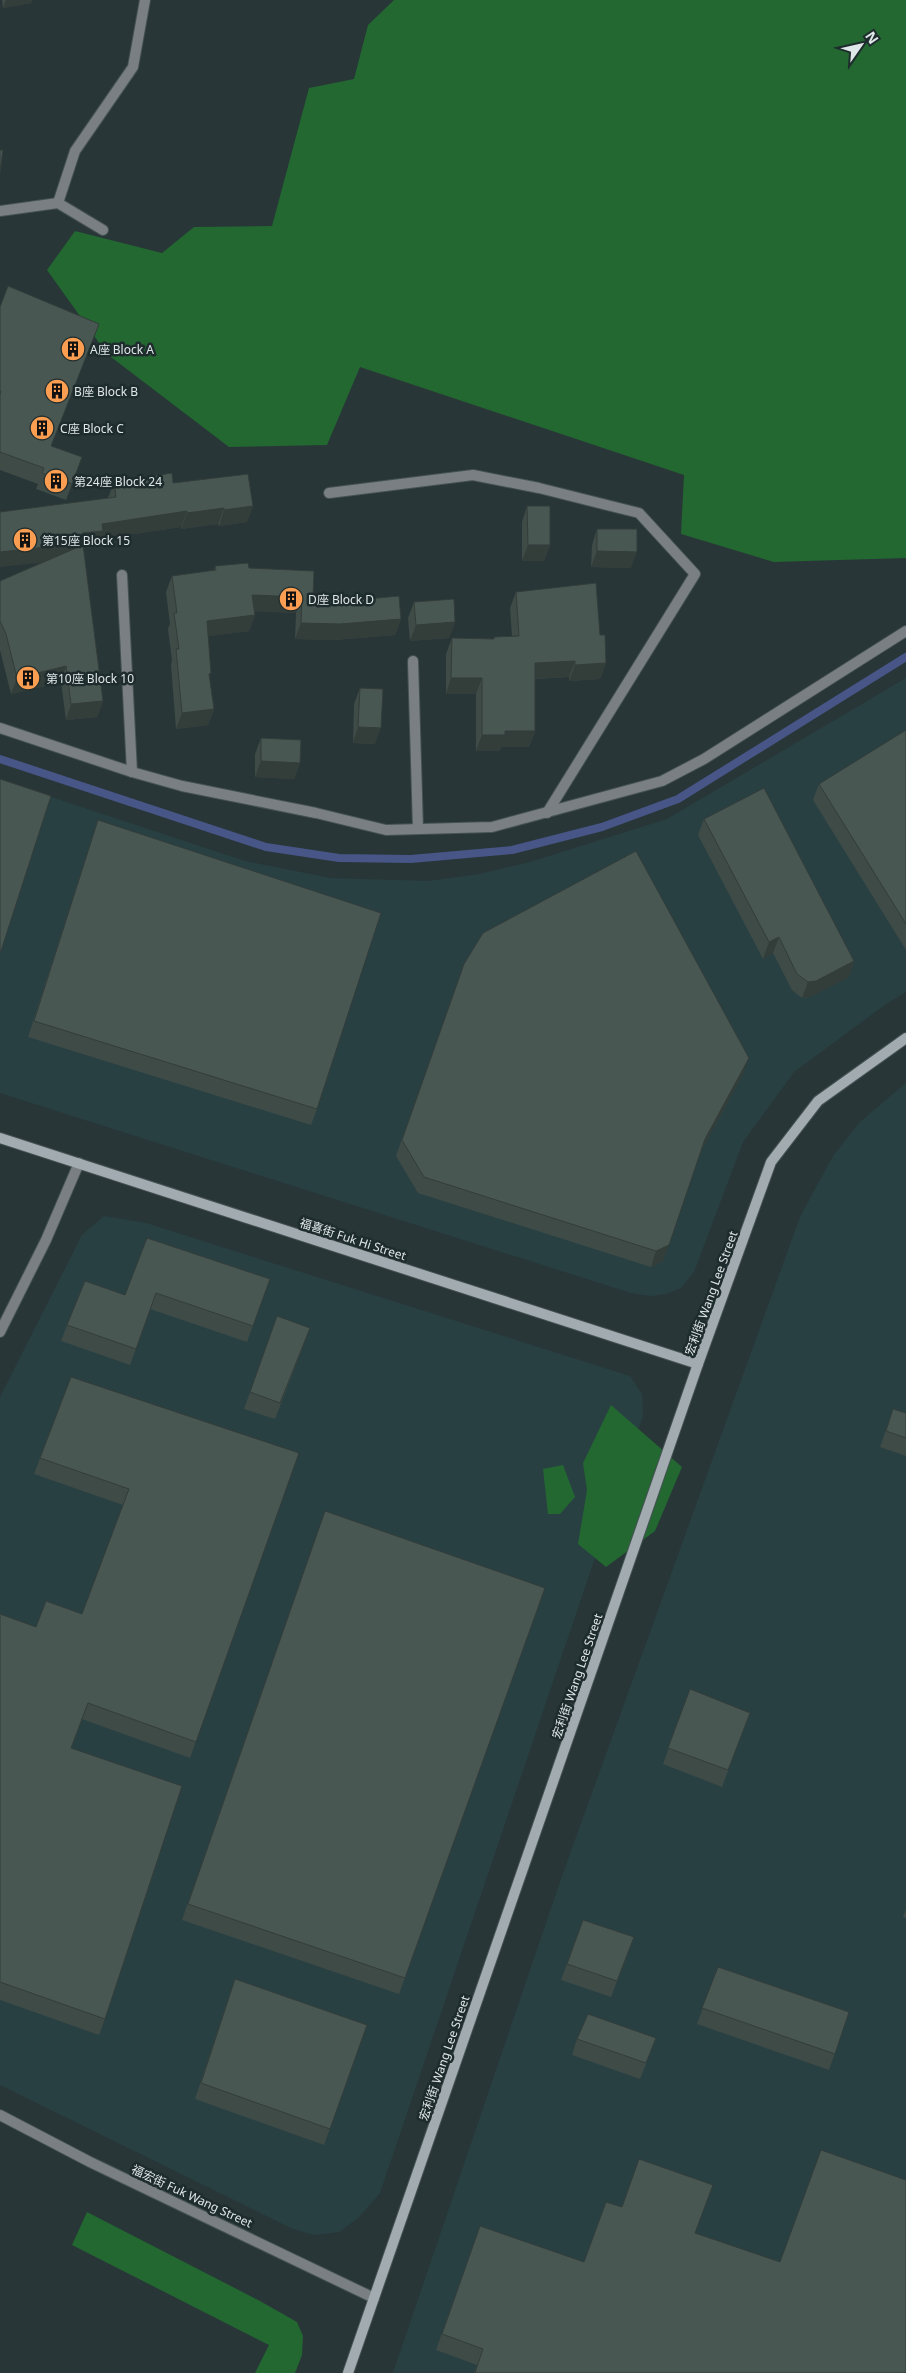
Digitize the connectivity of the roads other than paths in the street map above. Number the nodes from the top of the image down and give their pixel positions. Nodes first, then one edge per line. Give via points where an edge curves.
1 (145, 0) edge
2 (58, 203) junction
3 (0, 212) edge
4 (103, 230) dead end
5 (328, 493) dead end
6 (122, 575) dead end
7 (906, 631) edge
8 (413, 661) dead end
9 (0, 728) edge
10 (132, 772) junction
11 (547, 813) junction
12 (418, 829) junction
13 (906, 1038) edge
14 (0, 1138) edge
15 (79, 1163) junction
16 (0, 1332) edge
17 (698, 1364) junction
18 (0, 2116) edge
19 (374, 2298) junction
20 (348, 2373) edge

1 - 2 street via 133,67 75,151
2 - 3 street
2 - 4 street
5 - 11 street via 473,475 539,488 639,513 695,574
6 - 10 street
7 - 11 street via 704,759 662,781
8 - 12 street
9 - 10 street
10 - 12 street via 182,786 386,830
11 - 12 street via 492,827
13 - 17 street, 宏利街 Wang Lee Street via 818,1101 771,1162
14 - 15 street, 福喜街 Fuk Hi Street
15 - 16 street via 46,1240
15 - 17 street, 福喜街 Fuk Hi Street
17 - 19 street, 宏利街 Wang Lee Street
18 - 19 street, 福宏街 Fuk Wang Street
19 - 20 street, 宏利街 Wang Lee Street

